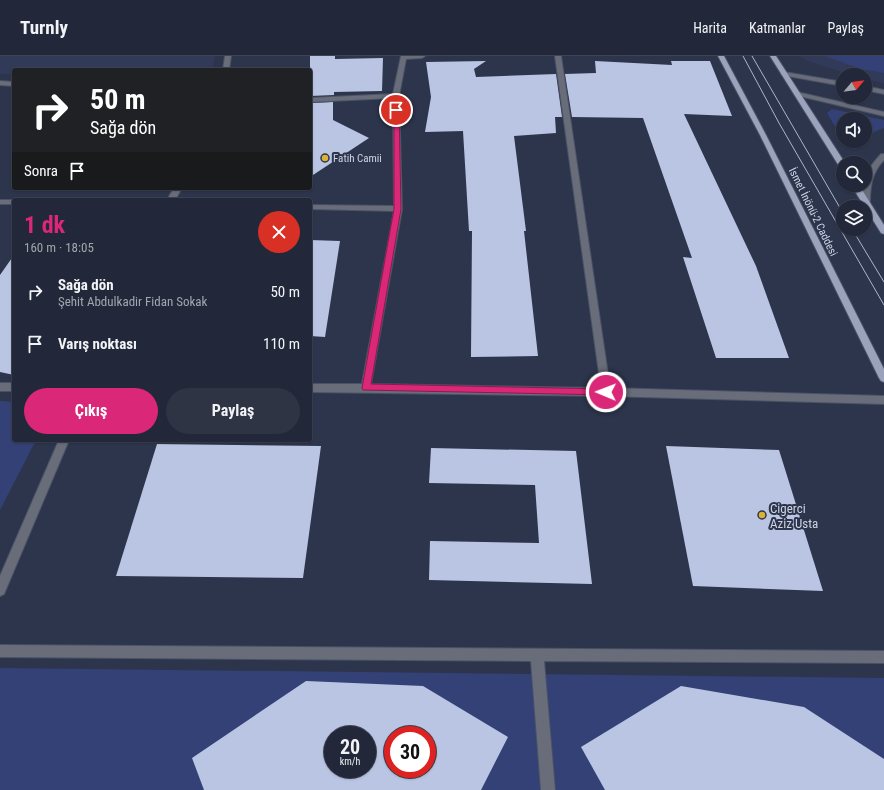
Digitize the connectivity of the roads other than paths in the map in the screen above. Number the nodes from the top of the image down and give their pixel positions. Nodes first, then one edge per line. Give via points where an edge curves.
1 (228, 56) edge
2 (422, 56) edge
3 (558, 56) edge
4 (721, 56) edge
5 (773, 56) edge
6 (404, 57) edge
7 (226, 68) edge
8 (784, 74) junction
9 (0, 83) edge
10 (836, 83) edge
11 (12, 84) edge
12 (872, 89) edge
13 (884, 92) edge
14 (797, 94) junction
15 (396, 96) junction
16 (312, 100) edge
17 (884, 114) edge
18 (837, 156) edge
19 (884, 156) edge
20 (866, 200) edge
21 (0, 202) edge
22 (12, 202) edge
23 (312, 207) edge
24 (398, 209) junction
25 (872, 212) edge
26 (884, 231) edge
27 (884, 378) edge
28 (0, 387) edge
29 (12, 387) edge
30 (312, 388) edge
31 (366, 388) junction
32 (606, 392) junction
33 (884, 400) edge
34 (63, 442) edge
35 (0, 590) edge
36 (0, 651) edge
37 (537, 655) junction
38 (884, 657) edge
39 (548, 790) edge

1 - 7 street
2 - 6 street
3 - 32 street
4 - 27 main road, İsmet İnönü-2 Caddesi via 764,135
5 - 8 main road
6 - 15 street
8 - 10 street
8 - 14 main road
9 - 11 street
12 - 13 street
14 - 17 street
14 - 18 main road
15 - 16 street
15 - 24 street
19 - 20 street via 874,165 866,182
21 - 22 street
23 - 24 street
24 - 31 street
25 - 26 main road
28 - 29 street
30 - 31 street
31 - 32 street
32 - 33 street
34 - 35 street
36 - 37 street
37 - 38 street
37 - 39 street

